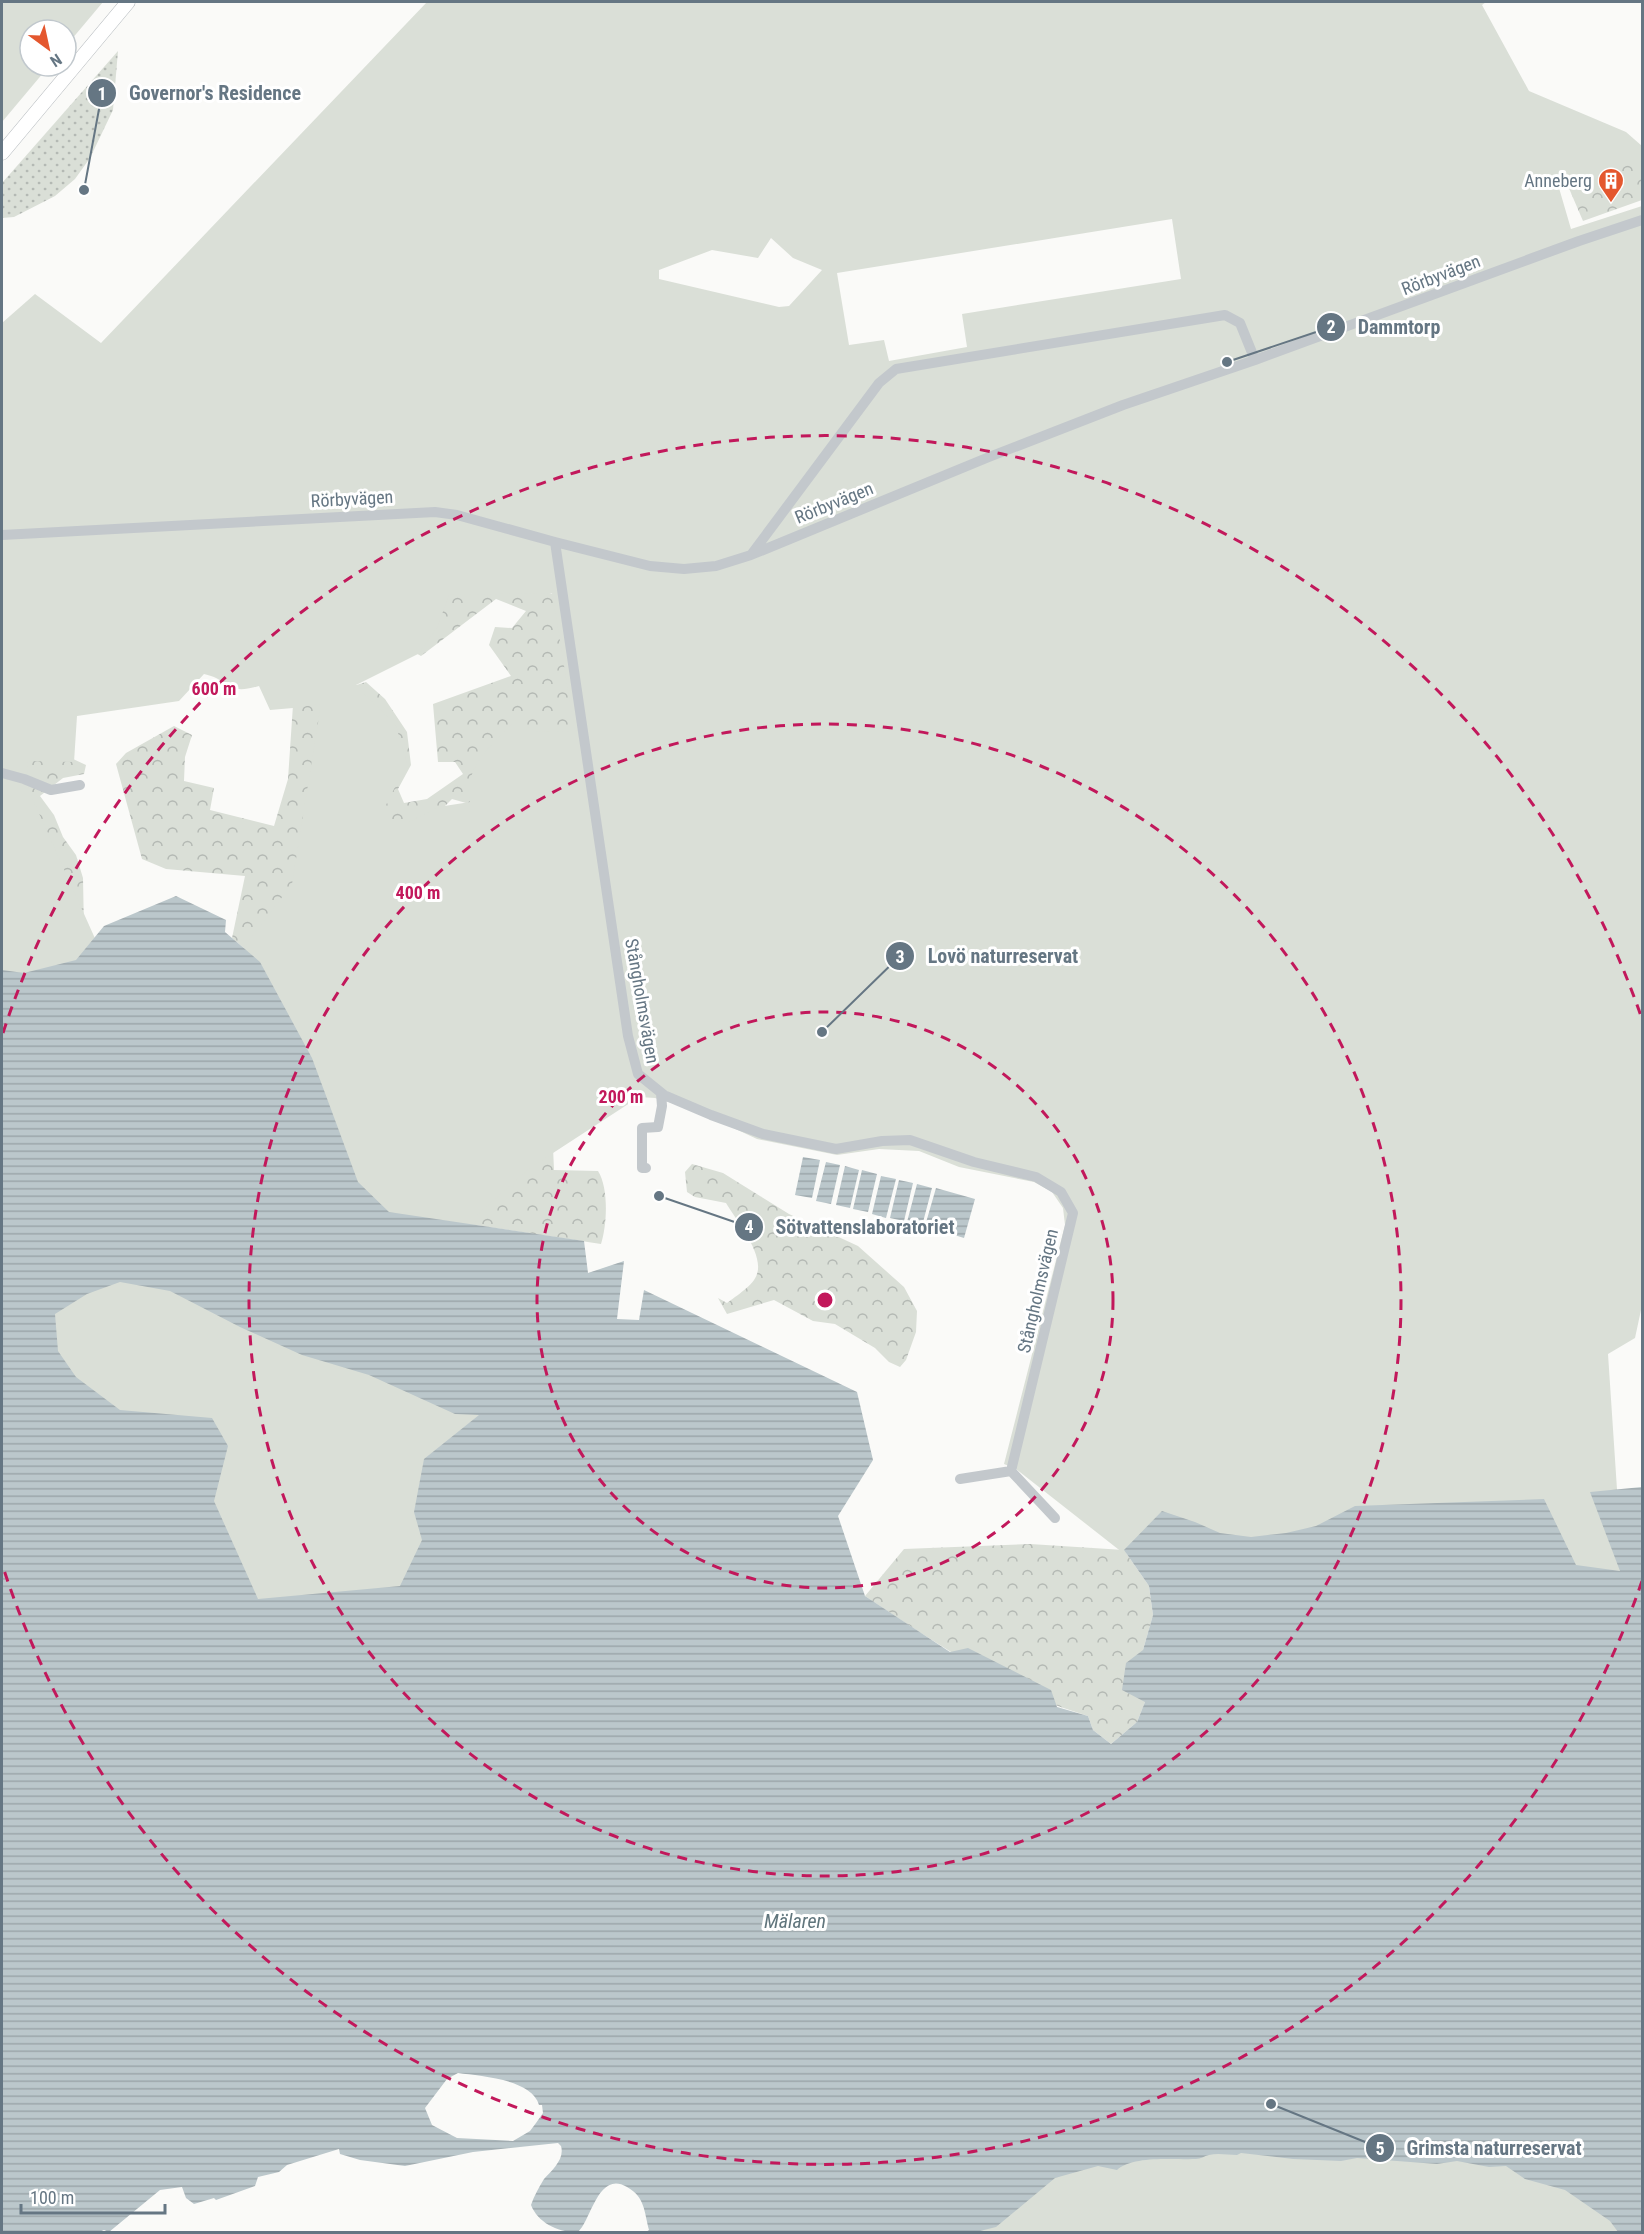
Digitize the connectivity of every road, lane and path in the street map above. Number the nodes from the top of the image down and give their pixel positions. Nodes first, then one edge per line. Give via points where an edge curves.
1 (128, 2) edge
2 (2, 153) edge
3 (1642, 220) edge
4 (1255, 360) junction
5 (2, 535) edge
6 (555, 542) junction
7 (751, 555) junction
8 (2, 773) edge
9 (80, 785) dead end
10 (661, 1093) junction
11 (646, 1168) dead end
12 (1011, 1471) junction
13 (960, 1479) dead end
14 (1055, 1518) dead end

1 - 2 main road
3 - 4 street, Rörbyvägen
4 - 7 street, Rörbyvägen via 1123,405
4 - 7 street via 1240,323 1225,315 896,369 879,383
5 - 6 street, Rörbyvägen via 435,512
6 - 7 street, Rörbyvägen via 650,566 684,569 716,567
6 - 10 street, Stångholmsvägen via 628,1036 638,1074
8 - 9 street via 51,790
10 - 11 street via 658,1127 642,1128 642,1168
10 - 12 street, Stångholmsvägen via 763,1134 836,1149 910,1140 974,1162 1036,1177 1061,1192 1073,1213
12 - 13 street
12 - 14 street

